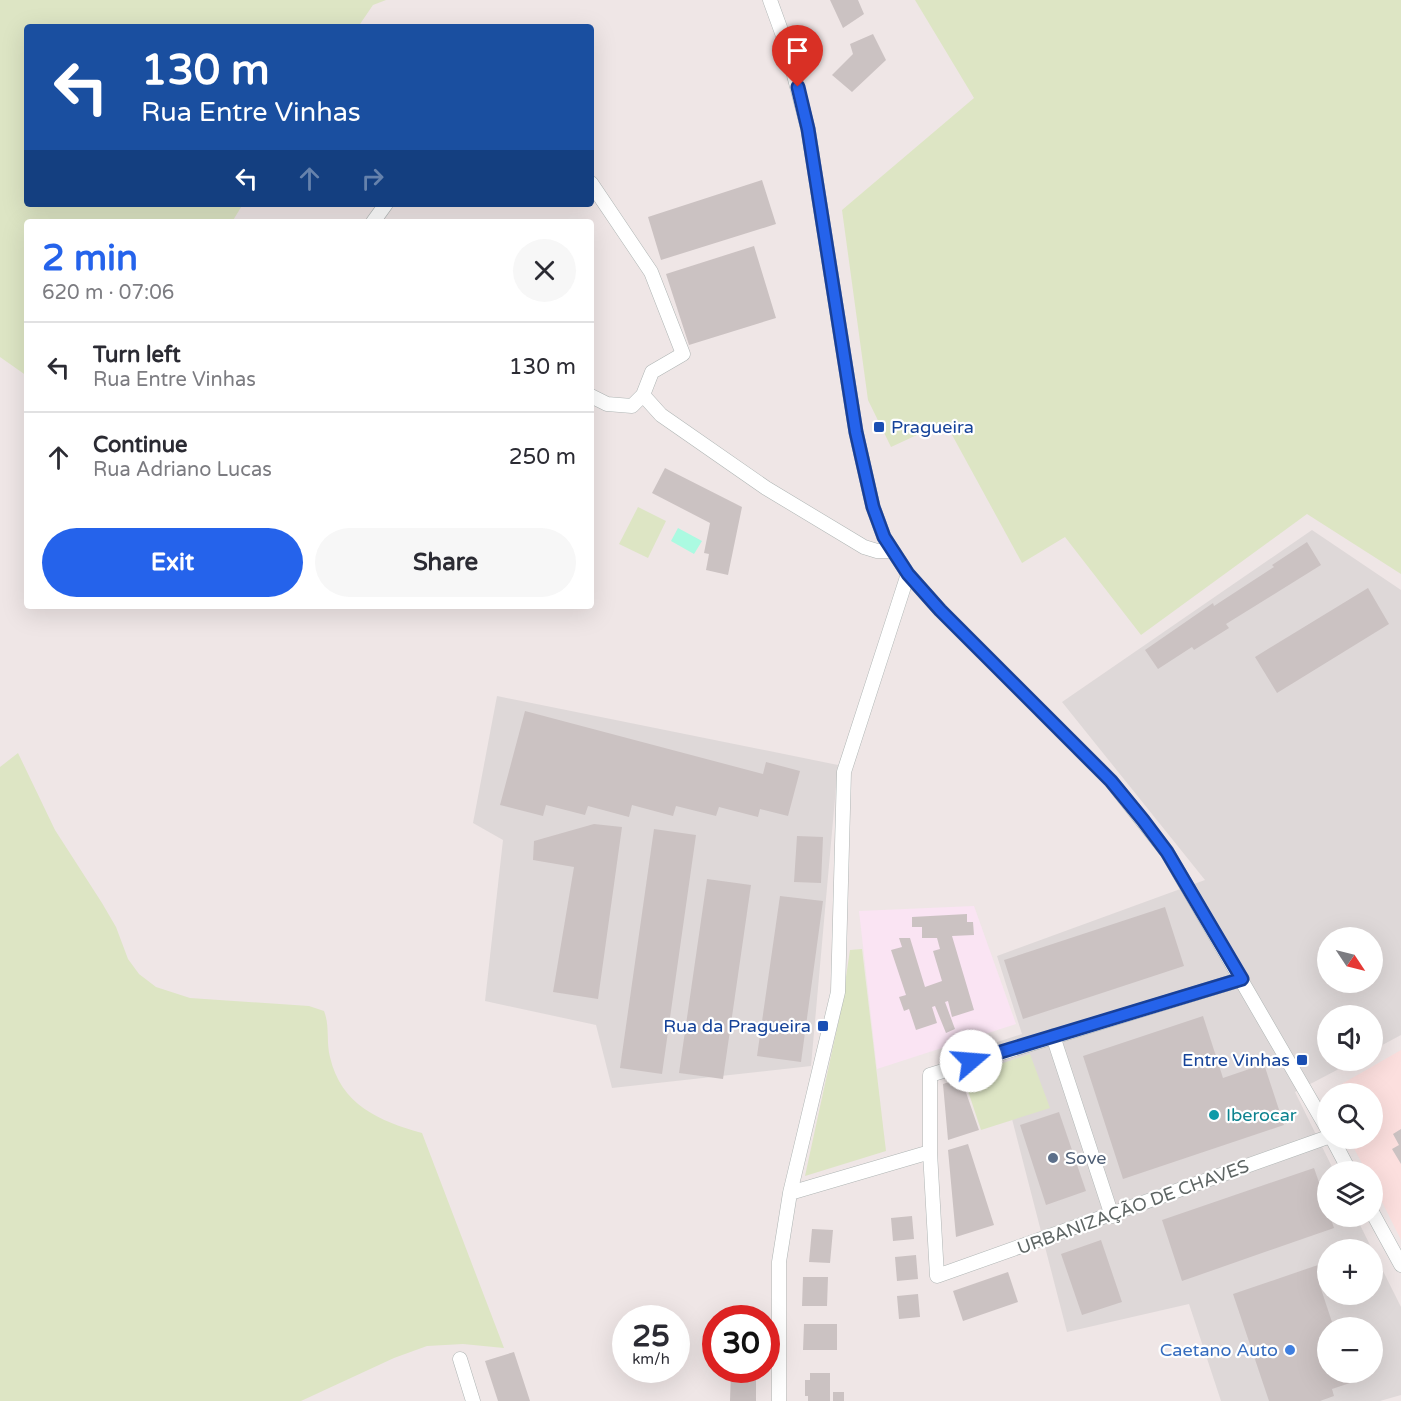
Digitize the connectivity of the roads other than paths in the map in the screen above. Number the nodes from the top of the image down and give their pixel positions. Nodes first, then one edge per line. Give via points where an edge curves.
1 (769, 1) edge
2 (594, 187) edge
3 (643, 395) junction
4 (594, 398) edge
5 (893, 551) junction
6 (908, 574) junction
7 (1242, 979) junction
8 (1053, 1036) junction
9 (1317, 1111) edge
10 (1317, 1141) edge
11 (930, 1152) junction
12 (790, 1193) junction
13 (1112, 1216) junction
14 (1380, 1227) edge
15 (1401, 1264) edge
16 (460, 1359) dead end
17 (473, 1401) edge
18 (779, 1401) edge

1 - 5 street via 786,44 808,129 864,470 873,507
2 - 3 street via 651,272 683,354 652,372
3 - 4 street via 632,406 607,404
3 - 5 street via 661,415 766,488 864,547
5 - 6 street
6 - 7 street via 1117,789 1167,852
6 - 12 street via 844,772 838,992
7 - 8 street
7 - 9 street
8 - 11 street via 930,1075
8 - 13 street
10 - 13 street, URBANIZAÇÃO DE CHAVES
11 - 12 street
11 - 13 street, URBANIZAÇÃO DE CHAVES via 937,1276
12 - 18 street via 779,1262
14 - 15 street
16 - 17 street

